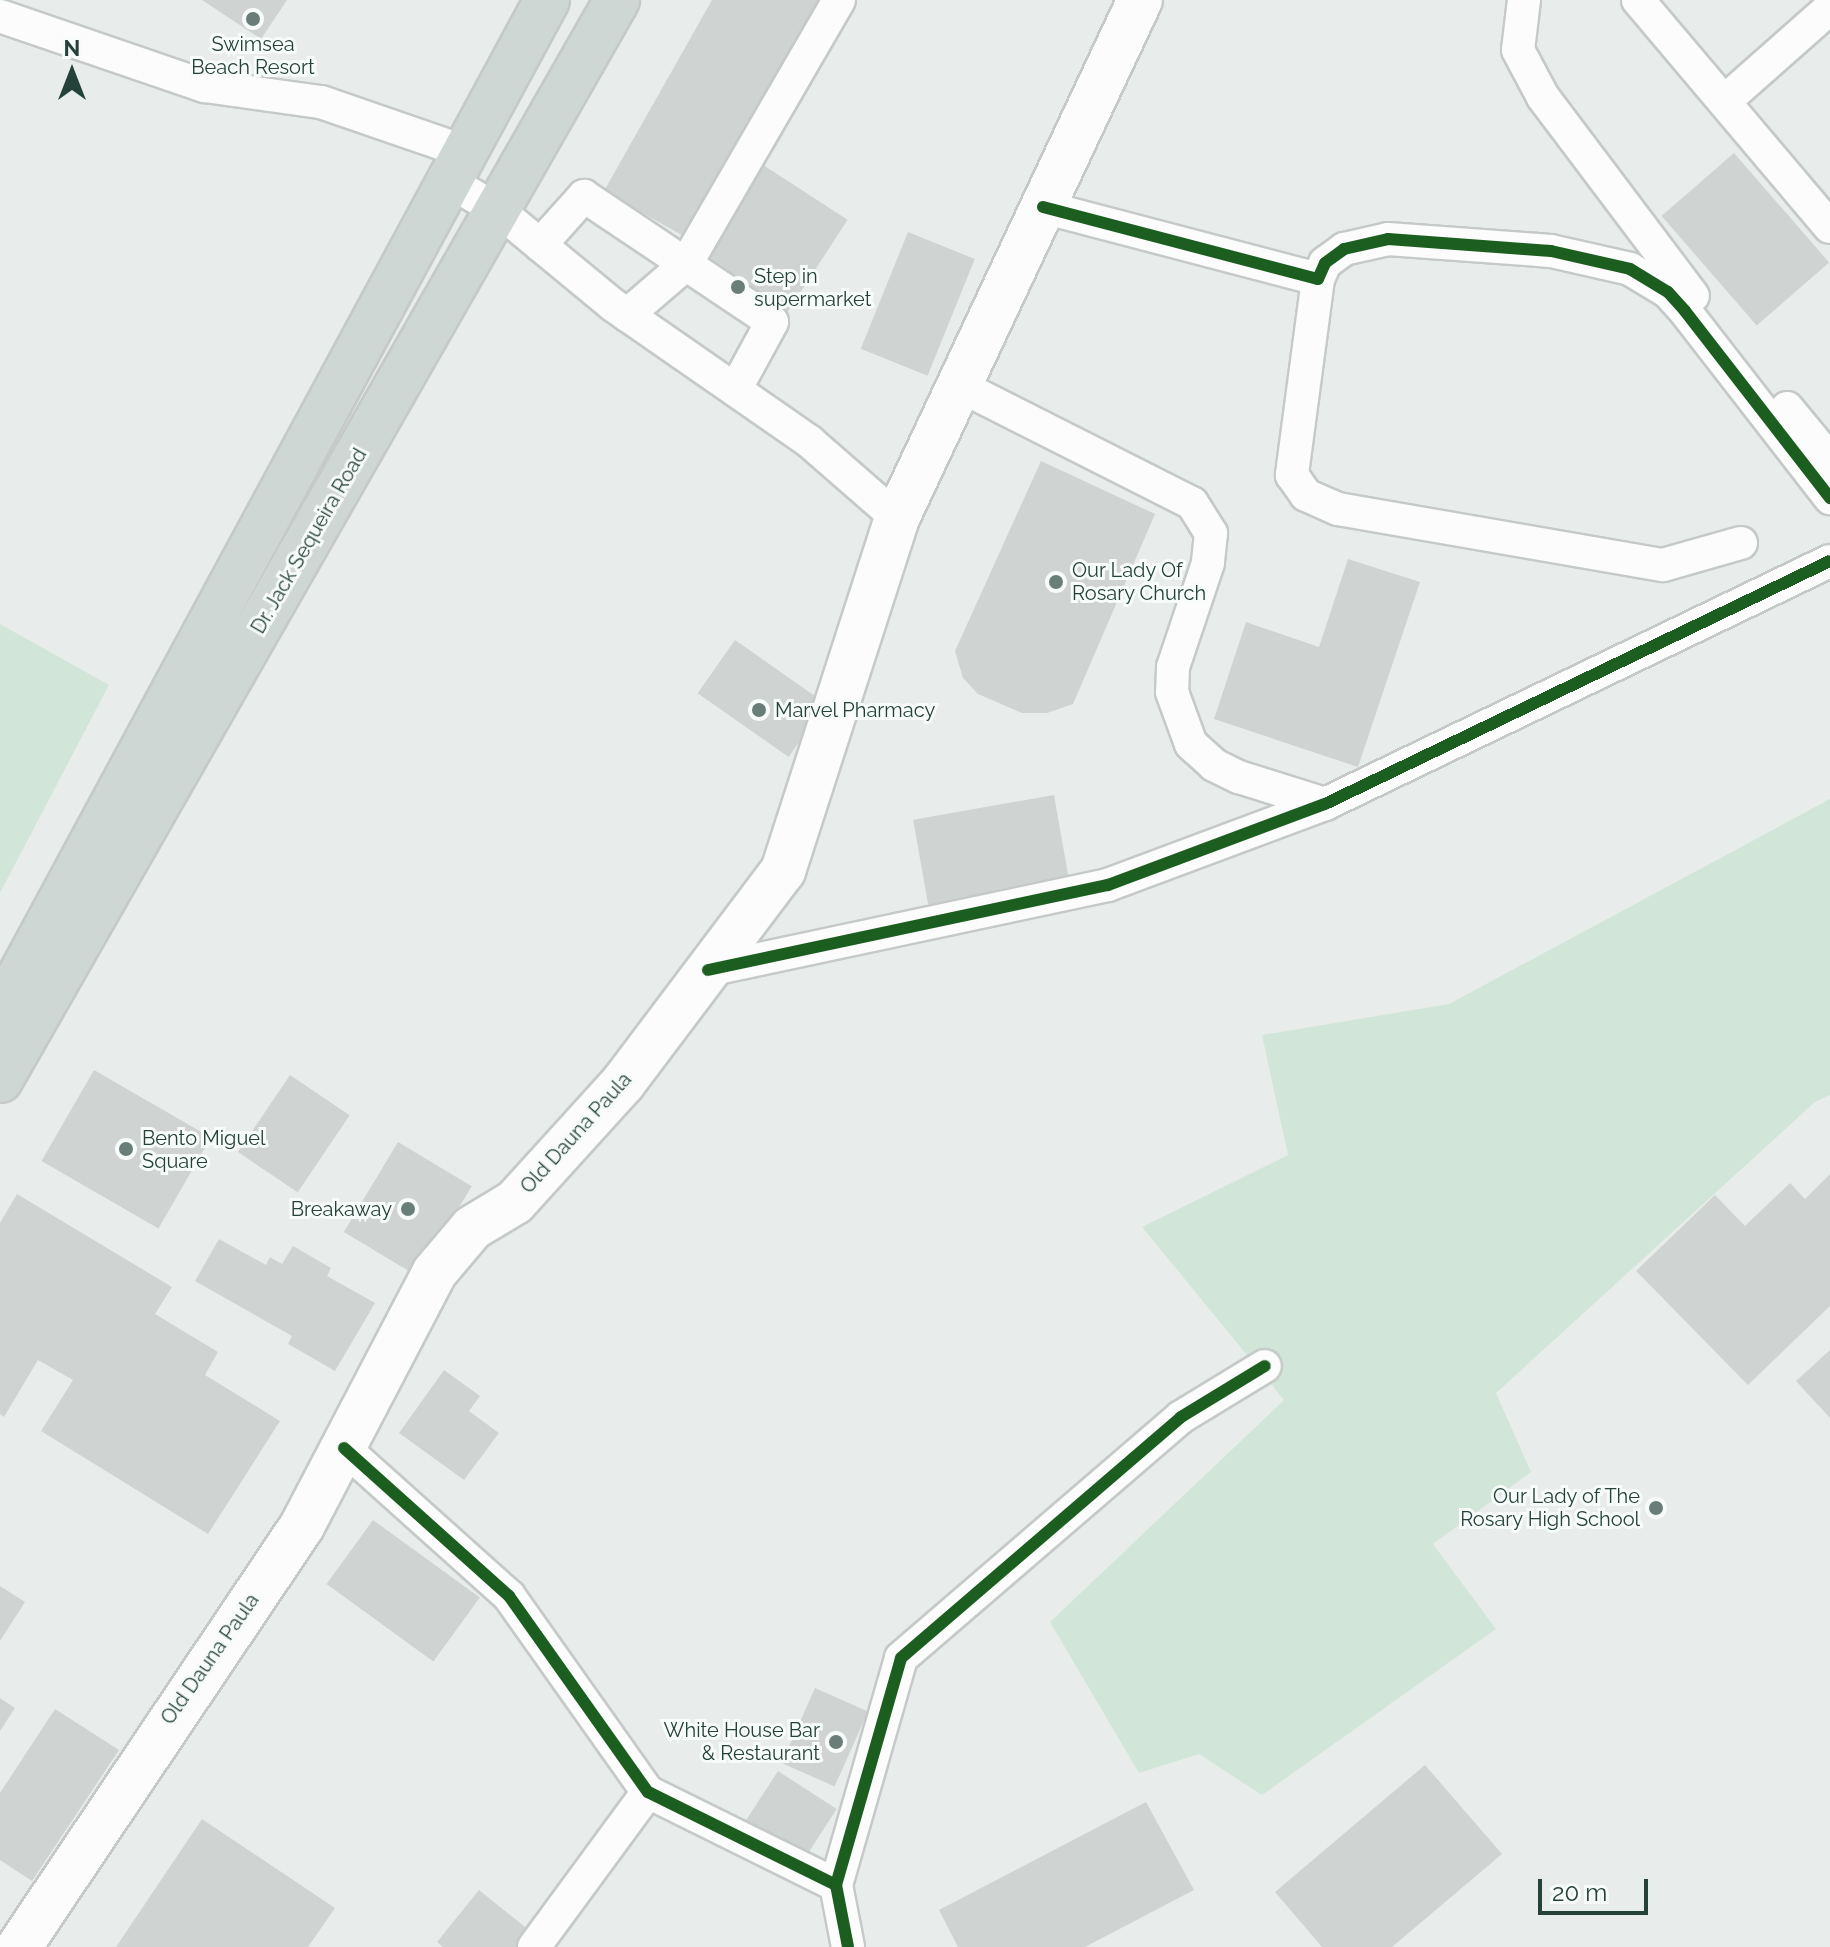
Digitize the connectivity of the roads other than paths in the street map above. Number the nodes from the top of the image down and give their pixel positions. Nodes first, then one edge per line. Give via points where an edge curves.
1 (547, 0) edge
2 (617, 0) edge
3 (839, 0) edge
4 (1140, 0) edge
5 (1524, 0) edge
6 (1638, 0) edge
7 (1830, 8) edge
8 (0, 16) edge
9 (1726, 100) junction
10 (455, 165) junction
11 (1043, 207) junction
12 (499, 211) junction
13 (1830, 227) edge
14 (540, 245) junction
15 (686, 264) junction
16 (1318, 279) junction
17 (627, 315) junction
18 (960, 386) junction
19 (735, 390) junction
20 (1830, 460) edge
21 (1830, 498) edge
22 (897, 518) junction
23 (1741, 543) dead end
24 (1830, 561) edge
25 (1325, 804) junction
26 (708, 970) junction
27 (0, 1013) edge
28 (0, 1080) edge
29 (1265, 1366) dead end
30 (344, 1448) junction
31 (648, 1792) junction
32 (836, 1885) junction
33 (19, 1947) edge
34 (534, 1947) edge
35 (848, 1947) edge

1 - 10 main road
2 - 12 main road, Dr. Jack Sequeira Road
3 - 15 street
4 - 11 main road, Old Dauna Paula
5 - 20 street via 1518,50 1543,97 1661,257
6 - 9 street
7 - 9 street
8 - 10 street via 205,86 321,102
9 - 13 street via 1742,129
10 - 12 street
10 - 27 main road
11 - 16 street
11 - 18 main road, Old Dauna Paula
12 - 14 street
12 - 28 main road, Dr. Jack Sequeira Road
14 - 15 street via 584,196
14 - 17 street
15 - 17 street
15 - 19 street via 772,322
16 - 21 street via 1325,263 1344,249 1388,239 1551,251 1630,269 1668,292 1685,311
16 - 23 street via 1292,475 1306,495 1338,509 1663,565
17 - 19 street
18 - 22 main road, Old Dauna Paula
18 - 25 street via 1192,503 1211,533 1208,563 1173,667 1172,692 1191,744 1239,777
19 - 22 street via 810,442
22 - 26 main road, Old Dauna Paula via 783,871
24 - 25 street
25 - 26 street via 1108,885
26 - 30 main road, Old Dauna Paula via 623,1083 515,1202 472,1228 434,1273
29 - 32 street via 1181,1417 901,1658
30 - 31 street via 509,1596
30 - 33 main road, Old Dauna Paula via 302,1526
31 - 32 street
31 - 34 street
32 - 35 street

